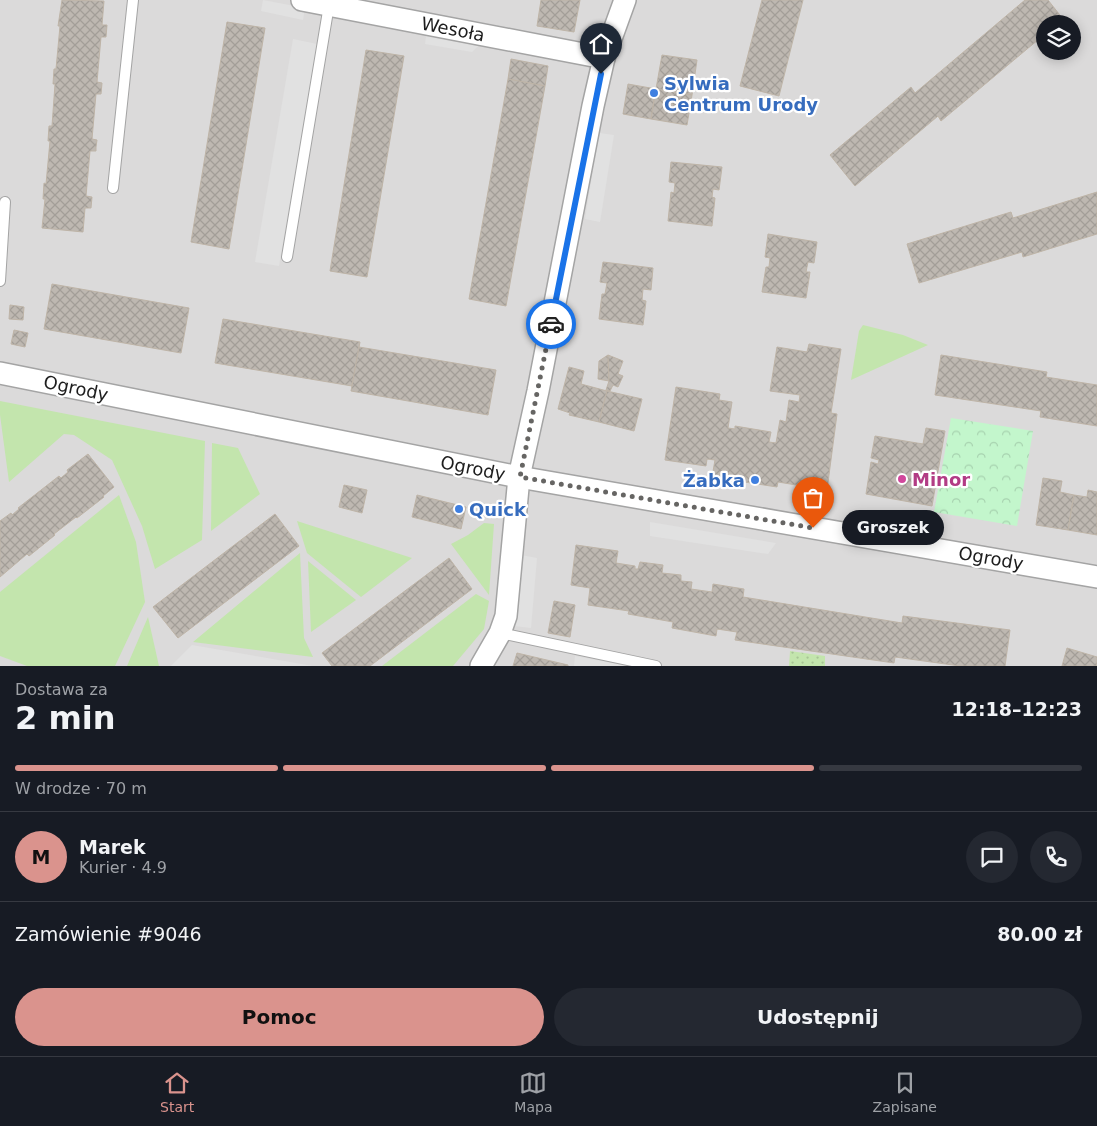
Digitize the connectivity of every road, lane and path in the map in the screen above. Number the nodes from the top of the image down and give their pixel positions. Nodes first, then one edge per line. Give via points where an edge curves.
1 (133, 0) edge
2 (302, 0) edge
3 (625, 0) edge
4 (329, 5) junction
5 (604, 58) junction
6 (113, 188) dead end
7 (5, 202) dead end
8 (287, 256) dead end
9 (0, 281) edge
10 (0, 373) edge
11 (520, 477) junction
12 (1097, 577) edge
13 (500, 633) junction
14 (481, 666) edge
15 (656, 666) edge

1 - 6 lane
2 - 4 street, Wesoła
3 - 5 street
4 - 5 street, Wesoła
4 - 8 lane
5 - 11 street
7 - 9 lane
10 - 11 street, Ogrody
11 - 12 street, Ogrody
11 - 13 street via 506,616
13 - 14 street
13 - 15 lane

